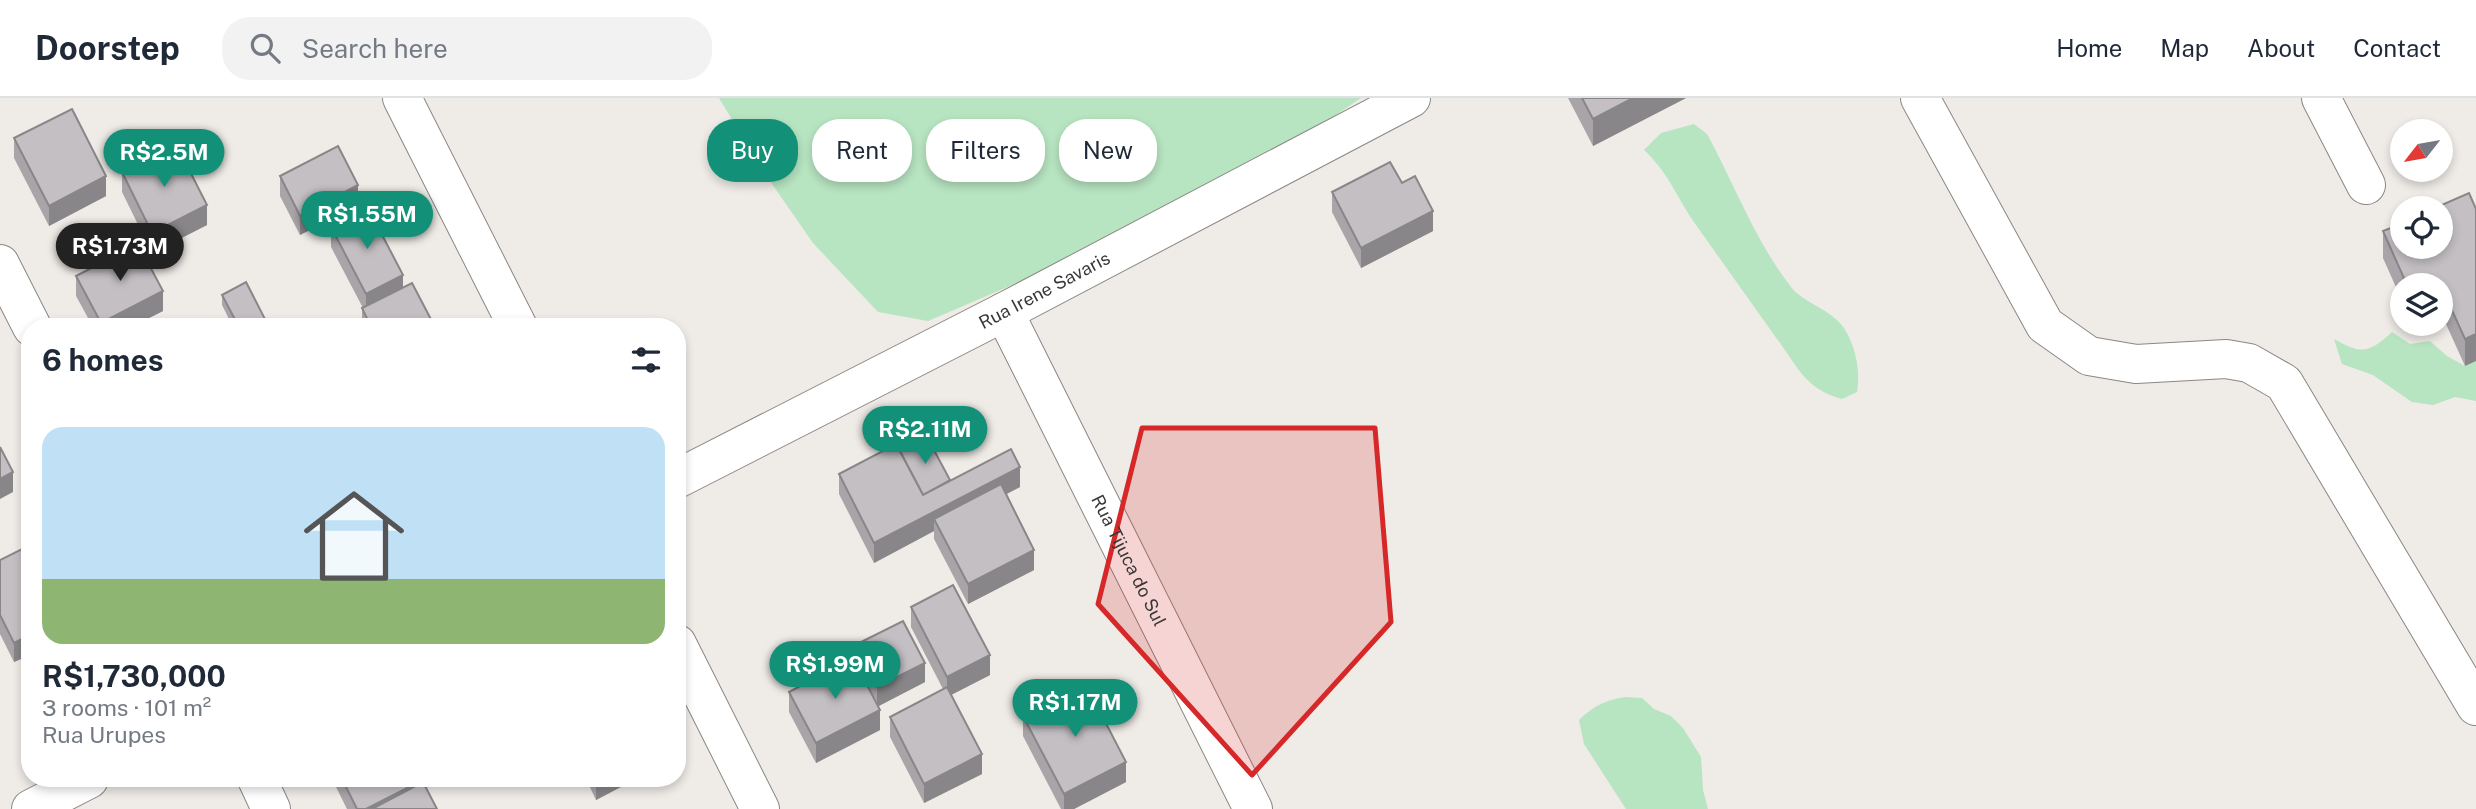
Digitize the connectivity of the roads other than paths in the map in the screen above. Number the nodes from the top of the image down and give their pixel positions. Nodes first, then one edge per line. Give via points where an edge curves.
1 (402, 98) edge
2 (1411, 98) edge
3 (1920, 98) edge
4 (2321, 98) edge
5 (2366, 185) dead end
6 (0, 264) edge
7 (1004, 312) junction
8 (27, 318) edge
9 (513, 318) edge
10 (686, 474) edge
11 (686, 662) edge
12 (2476, 706) edge
13 (74, 787) edge
14 (261, 787) edge
15 (31, 809) edge
16 (271, 809) edge
17 (760, 809) edge
18 (1253, 809) edge

1 - 9 street
2 - 7 street, Rua Irene Savaris
3 - 12 street via 2045,325 2089,356 2136,364 2226,359 2249,363 2284,383
4 - 5 street
6 - 8 street
7 - 10 street, Rua Irene Savaris
7 - 18 street, Rua Tijuca do Sul
11 - 17 street
13 - 15 street
14 - 16 street

